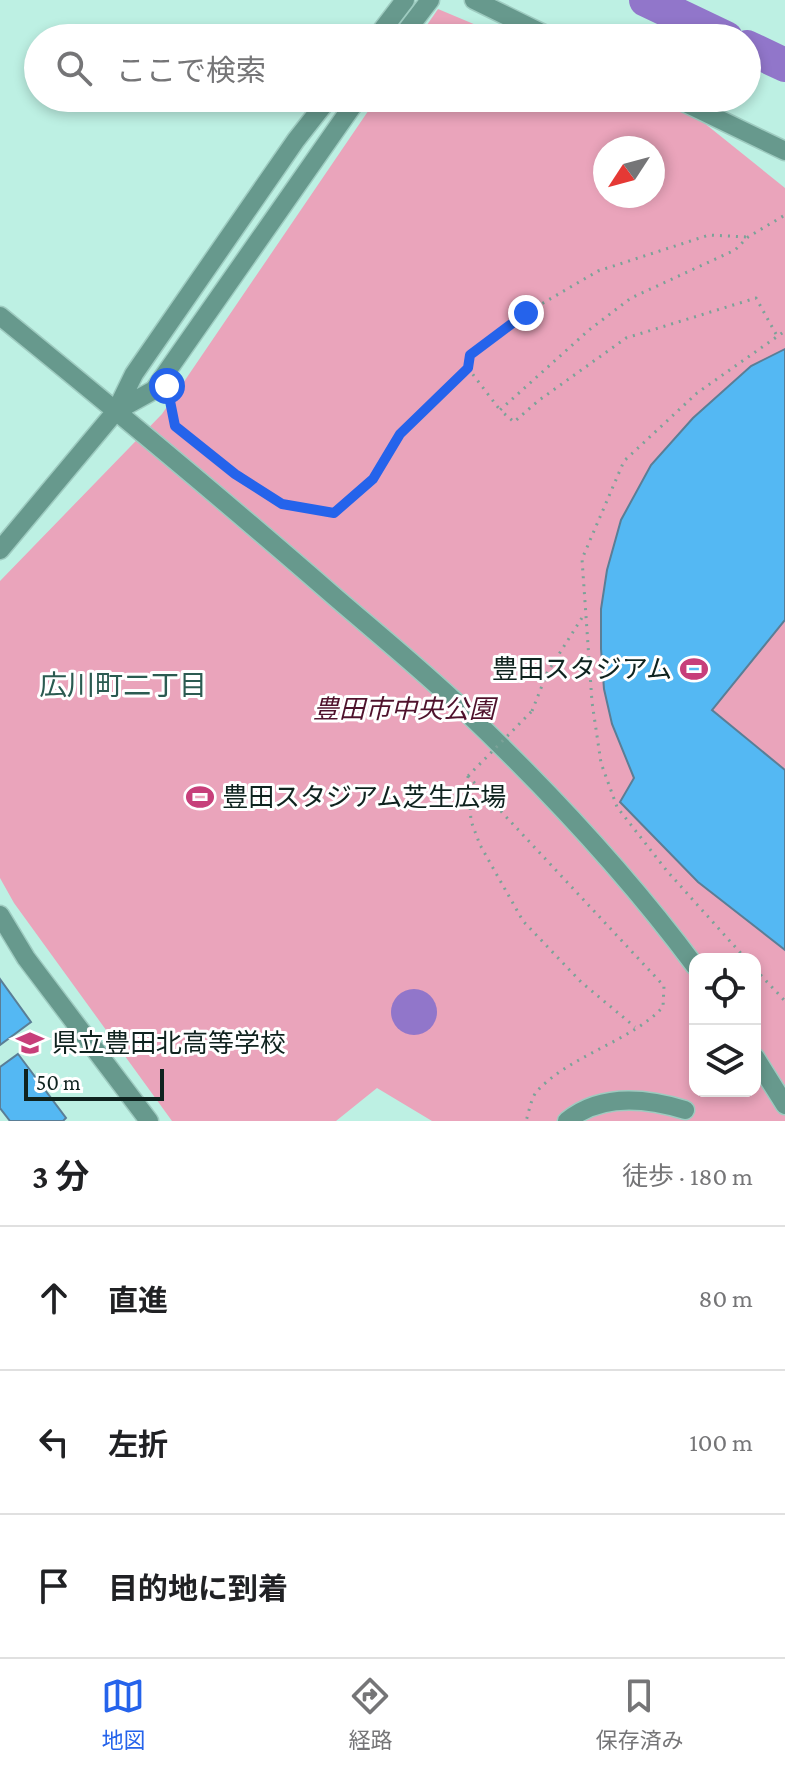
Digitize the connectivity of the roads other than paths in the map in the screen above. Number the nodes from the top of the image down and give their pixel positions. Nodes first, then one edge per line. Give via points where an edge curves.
1 (405, 0) edge
2 (430, 0) edge
3 (474, 0) edge
4 (387, 24) edge
5 (412, 24) edge
6 (523, 24) edge
7 (318, 112) edge
8 (348, 112) edge
9 (704, 112) edge
10 (785, 151) edge
11 (0, 316) edge
12 (116, 411) junction
13 (0, 550) edge
14 (0, 915) edge
15 (689, 958) edge
16 (761, 1066) edge
17 (785, 1105) edge
18 (685, 1110) dead end
19 (149, 1121) edge
20 (567, 1121) edge

1 - 4 street
2 - 5 street
3 - 6 street
7 - 12 street via 134,374
8 - 12 street via 163,379 154,390
9 - 10 street
11 - 12 street
12 - 13 street
12 - 15 street via 461,707 595,845
14 - 19 street
16 - 17 street
18 - 20 street via 653,1100 626,1100 598,1105

